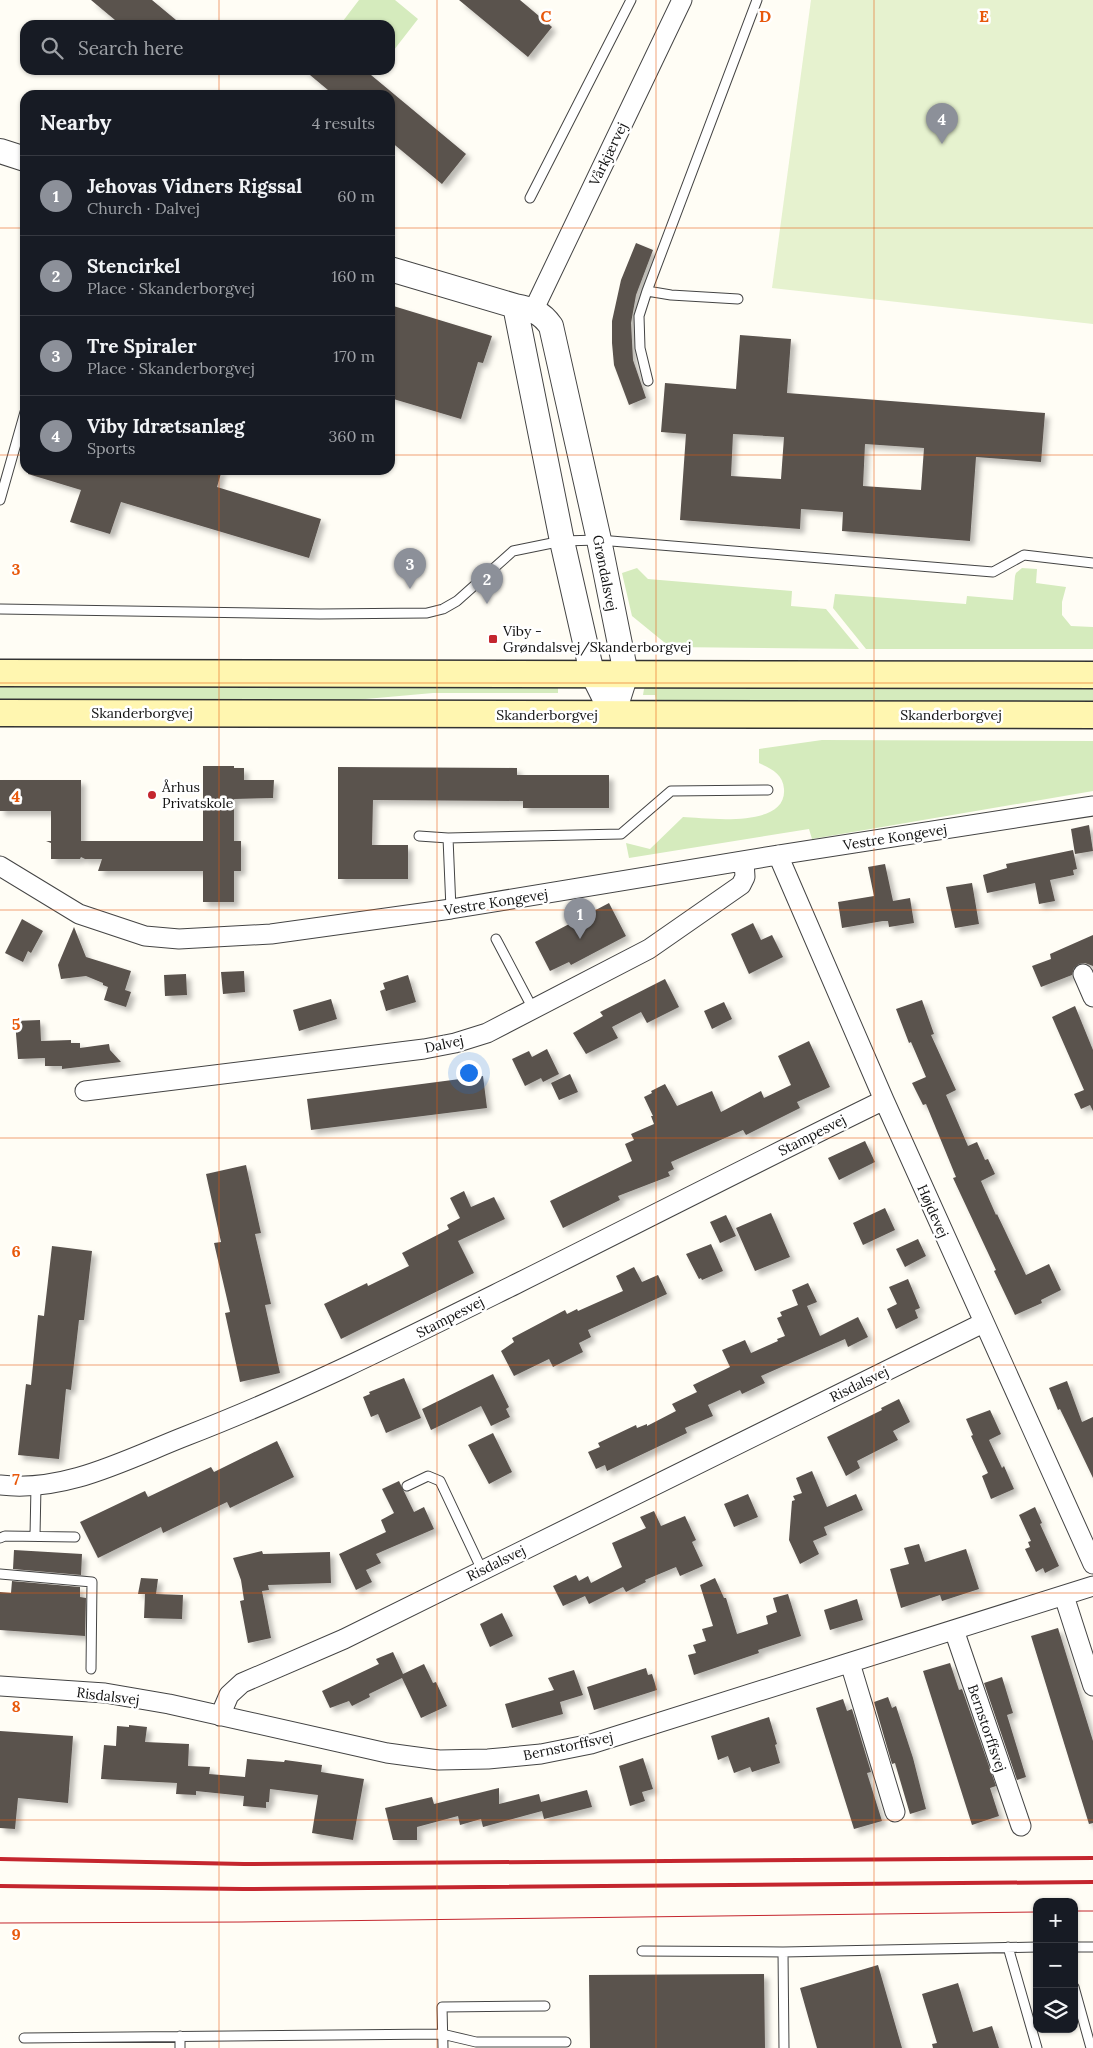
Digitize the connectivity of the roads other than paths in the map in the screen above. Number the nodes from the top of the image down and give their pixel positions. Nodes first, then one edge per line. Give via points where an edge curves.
1 (631, 0) edge
2 (682, 0) edge
3 (757, 0) edge
4 (0, 151) edge
5 (20, 157) edge
6 (530, 198) dead end
7 (395, 269) edge
8 (647, 291) junction
9 (738, 299) dead end
10 (525, 308) junction
11 (648, 381) dead end
12 (20, 430) edge
13 (0, 500) edge
14 (599, 540) junction
15 (562, 541) junction
16 (1093, 563) edge
17 (0, 609) edge
18 (0, 673) edge
19 (592, 674) junction
20 (626, 674) junction
21 (1093, 675) edge
22 (0, 713) edge
23 (613, 715) junction
24 (1093, 715) edge
25 (768, 790) dead end
26 (1093, 806) edge
27 (418, 836) dead end
28 (448, 838) junction
29 (778, 855) junction
30 (744, 861) junction
31 (0, 866) edge
32 (451, 909) junction
33 (496, 939) dead end
34 (1083, 974) dead end
35 (1093, 997) edge
36 (533, 1009) junction
37 (84, 1091) dead end
38 (884, 1100) junction
39 (984, 1323) junction
40 (0, 1484) edge
41 (36, 1486) junction
42 (407, 1486) dead end
43 (35, 1536) junction
44 (75, 1537) dead end
45 (0, 1538) edge
46 (1093, 1564) edge
47 (482, 1570) junction
48 (0, 1574) edge
49 (1093, 1586) edge
50 (1064, 1596) junction
51 (954, 1630) junction
52 (850, 1663) junction
53 (91, 1669) dead end
54 (0, 1686) edge
55 (1093, 1686) edge
56 (220, 1716) junction
57 (895, 1812) dead end
58 (1020, 1826) dead end
59 (1008, 1947) junction
60 (1033, 1947) edge
61 (1078, 1947) edge
62 (1093, 1947) edge
63 (642, 1952) dead end
64 (783, 1952) junction
65 (1078, 2002) edge
66 (545, 2006) dead end
67 (442, 2034) junction
68 (180, 2036) junction
69 (24, 2038) dead end
70 (566, 2042) dead end
71 (180, 2048) edge
72 (443, 2048) edge
73 (784, 2048) edge
74 (1037, 2048) edge
75 (1091, 2048) edge

1 - 6 lane
2 - 10 street, Vårkjærvej
3 - 8 lane
4 - 5 street
7 - 10 street
8 - 9 lane
8 - 11 lane via 639,316 640,348
10 - 14 street, Grøndalsvej via 545,317 554,334
10 - 15 street
12 - 13 lane
14 - 15 lane
14 - 16 lane via 993,572 1024,554
14 - 20 street, Grøndalsvej
15 - 17 lane via 513,551 457,602 427,614
15 - 19 street
18 - 19 main road
19 - 20 main road
19 - 23 street
20 - 21 main road
20 - 23 street, Grøndalsvej
22 - 23 main road, Skanderborgvej
23 - 24 main road, Skanderborgvej
25 - 28 lane via 671,790 621,834
26 - 29 street, Vestre Kongevej
27 - 28 lane
28 - 32 lane
29 - 30 street, Vestre Kongevej
29 - 38 street, Højdevej
30 - 32 street, Vestre Kongevej
30 - 36 street, Dalvej via 745,877 741,885 649,949
31 - 32 street, Vestre Kongevej via 79,914 145,936 179,939 271,934
33 - 36 lane
34 - 35 street
36 - 37 street, Dalvej via 487,1033 455,1043
38 - 39 street, Højdevej
38 - 41 street, Stampesvej via 385,1349 202,1430 84,1476
39 - 46 street, Højdevej
39 - 47 street, Risdalsvej
40 - 41 street, Stampesvej
41 - 43 lane
42 - 47 lane via 428,1476 440,1481
43 - 44 lane
43 - 45 lane
47 - 56 street, Risdalsvej via 344,1639 242,1683 229,1694
48 - 53 lane via 92,1582
49 - 50 street, Bernstorffsvej
50 - 51 street, Bernstorffsvej
50 - 55 street
51 - 52 street, Bernstorffsvej
51 - 58 street, Bernstorffsvej
52 - 56 street, Bernstorffsvej via 591,1744 541,1754 488,1759 430,1759 387,1753
52 - 57 street
54 - 56 street, Risdalsvej via 105,1694
59 - 60 lane
59 - 64 lane
59 - 74 lane
61 - 62 lane
63 - 64 lane
64 - 73 lane
65 - 75 lane
66 - 67 lane via 442,2007
67 - 68 lane
67 - 70 lane via 476,2042
67 - 72 lane
68 - 69 lane
68 - 71 lane

